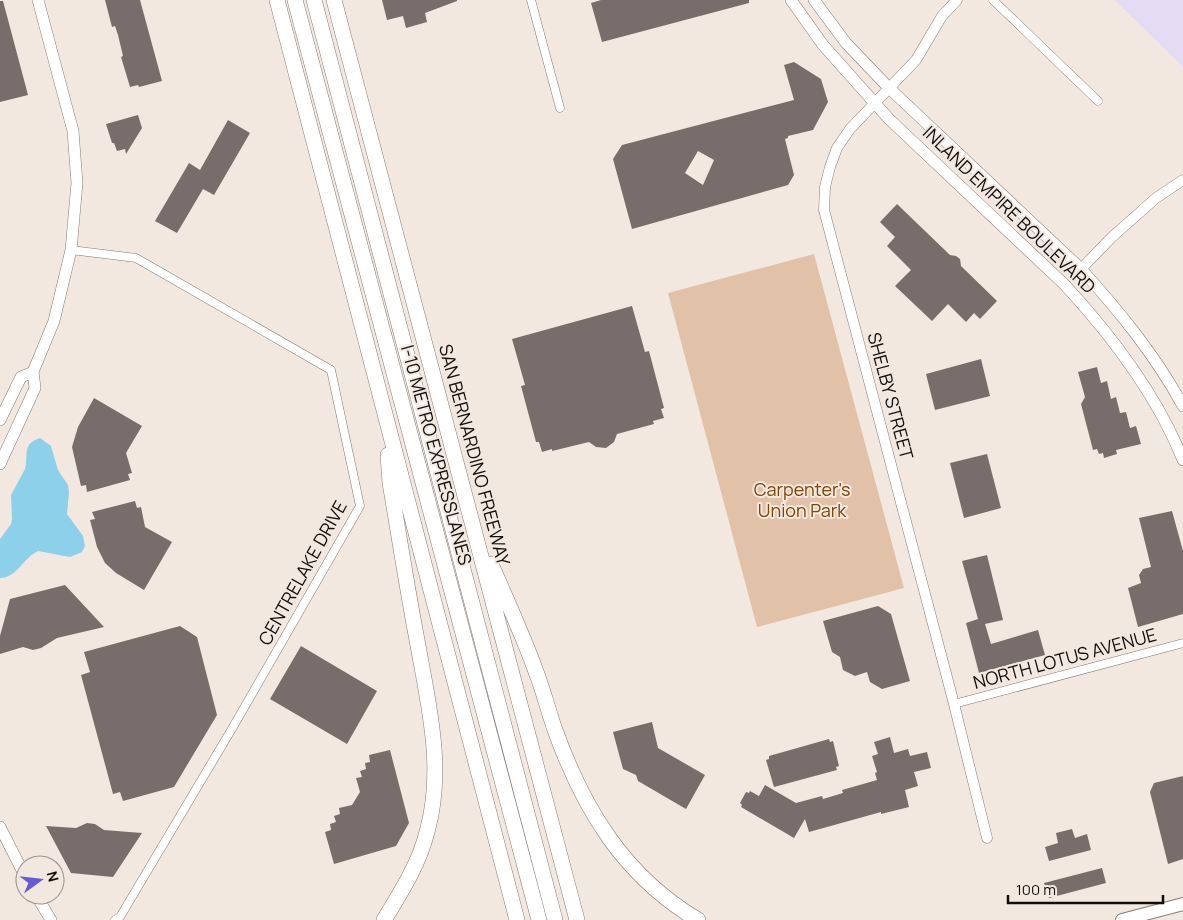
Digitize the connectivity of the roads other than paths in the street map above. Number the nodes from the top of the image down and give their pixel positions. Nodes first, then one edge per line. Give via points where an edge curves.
1 (38, 0) edge
2 (277, 0) edge
3 (295, 0) edge
4 (314, 0) edge
5 (334, 0) edge
6 (531, 0) edge
7 (792, 0) edge
8 (814, 0) edge
9 (957, 0) edge
10 (992, 0) edge
11 (889, 88) junction
12 (1098, 100) dead end
13 (874, 104) junction
14 (560, 108) dead end
15 (1183, 180) edge
16 (71, 250) junction
17 (1081, 269) junction
18 (1065, 284) junction
19 (33, 372) junction
20 (1183, 406) edge
21 (0, 420) edge
22 (387, 424) junction
23 (1183, 460) edge
24 (0, 464) edge
25 (468, 509) junction
26 (1183, 643) edge
27 (954, 704) junction
28 (0, 827) edge
29 (987, 838) dead end
30 (15, 856) edge
31 (572, 902) junction
32 (1183, 904) edge
33 (42, 905) edge
34 (551, 905) junction
35 (51, 920) edge
36 (115, 920) edge
37 (384, 920) edge
38 (518, 920) edge
39 (539, 920) edge
40 (555, 920) edge
41 (559, 920) edge
42 (577, 920) edge
43 (584, 920) edge
44 (698, 920) edge
45 (1122, 920) edge

1 - 16 main road via 73,131 77,183
2 - 22 highway
3 - 39 highway, I-10 METRO EXPRESSLANES
4 - 34 highway, I-10 METRO EXPRESSLANES
5 - 25 highway, SAN BERNARDINO FREEWAY
6 - 14 street
7 - 13 main road, INLAND EMPIRE BOULEVARD via 823,45
8 - 11 main road, INLAND EMPIRE BOULEVARD via 846,43
9 - 11 street, SHELBY STREET via 942,16 916,60
10 - 12 street
11 - 13 street, SHELBY STREET
11 - 17 main road, INLAND EMPIRE BOULEVARD
13 - 18 main road, INLAND EMPIRE BOULEVARD
13 - 27 street, SHELBY STREET via 837,148 827,180 824,210
15 - 17 street via 1156,198
16 - 19 main road via 54,321
16 - 36 street, CENTRELAKE DRIVE via 136,258 331,370 360,506 173,829 120,917
17 - 18 main road
17 - 20 main road, INLAND EMPIRE BOULEVARD via 1150,351
18 - 23 main road, INLAND EMPIRE BOULEVARD via 1115,342 1143,384
19 - 21 main road via 21,377
19 - 24 main road via 35,388
22 - 37 highway via 390,482 430,719 435,770 432,812 420,853
22 - 38 highway
25 - 31 highway, SAN BERNARDINO FREEWAY
25 - 44 highway via 535,669 567,761 593,814 614,846 643,878
26 - 27 street, NORTH LOTUS AVENUE
27 - 29 street, SHELBY STREET
28 - 30 main road
31 - 42 highway, SAN BERNARDINO FREEWAY
31 - 43 highway
32 - 45 main road
33 - 35 main road
34 - 40 highway, I-10 METRO EXPRESSLANES
34 - 41 highway

